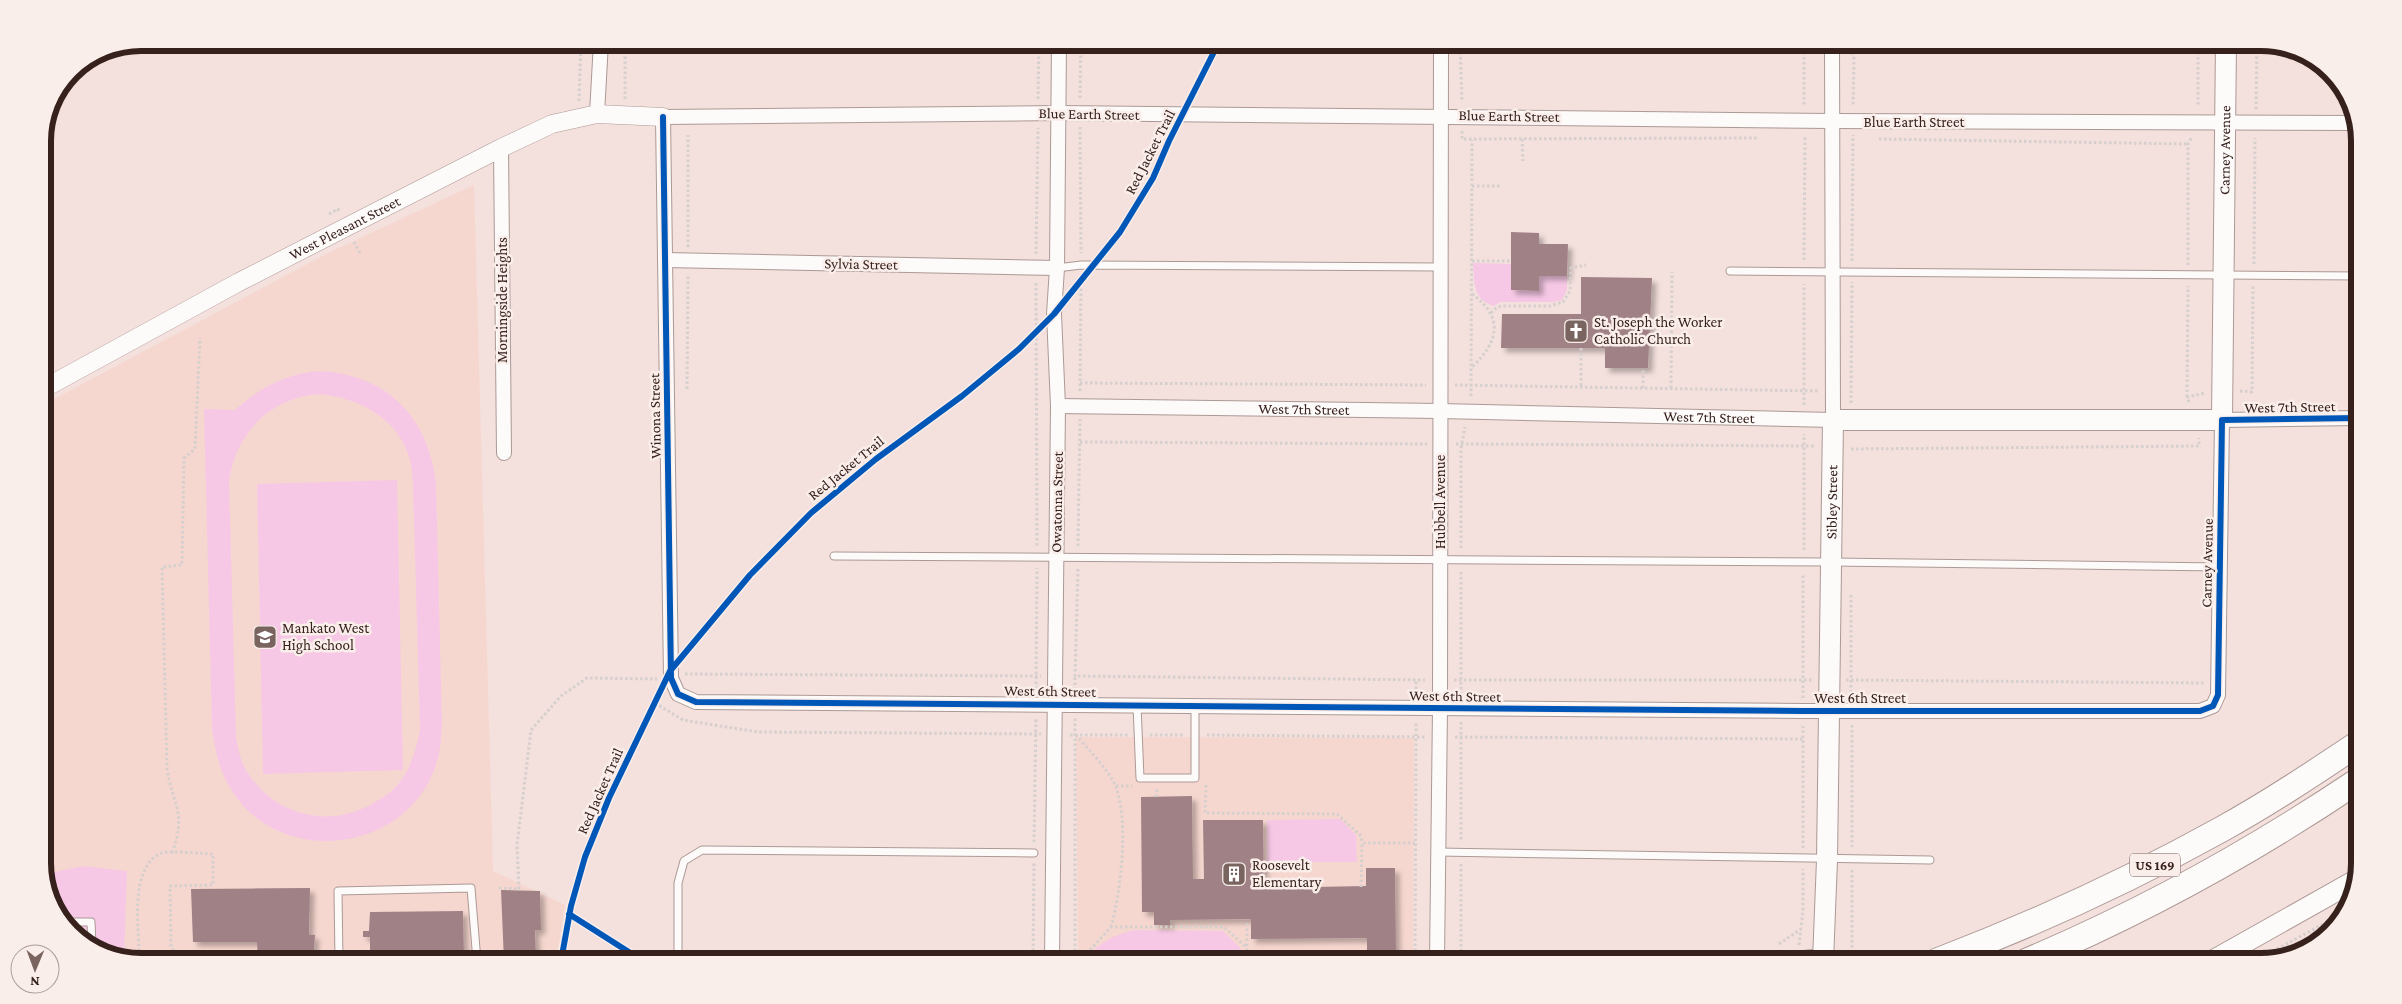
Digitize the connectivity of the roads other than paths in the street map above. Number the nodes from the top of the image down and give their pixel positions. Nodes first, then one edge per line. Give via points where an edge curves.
1 (600, 51) edge
2 (1059, 51) edge
3 (1441, 51) edge
4 (1832, 51) edge
5 (2226, 51) edge
6 (1058, 113) junction
7 (597, 114) junction
8 (1442, 115) junction
9 (663, 117) junction
10 (1832, 121) junction
11 (2226, 122) junction
12 (2348, 122) edge
13 (501, 148) junction
14 (665, 260) junction
15 (1441, 267) junction
16 (1057, 268) junction
17 (1730, 271) dead end
18 (1832, 274) junction
19 (2224, 276) junction
20 (2351, 276) edge
21 (51, 385) edge
22 (1058, 406) junction
23 (1440, 411) junction
24 (2351, 418) edge
25 (1842, 420) junction
26 (2222, 420) junction
27 (504, 453) dead end
28 (834, 556) dead end
29 (1056, 559) junction
30 (1440, 560) junction
31 (1831, 562) junction
32 (2220, 567) junction
33 (696, 702) joint
34 (1055, 704) junction
35 (1138, 705) junction
36 (1196, 705) junction
37 (2213, 706) joint
38 (1440, 708) junction
39 (1828, 711) junction
40 (2351, 749) edge
41 (2351, 786) edge
42 (1034, 852) road end
43 (1438, 852) junction
44 (1827, 860) junction
45 (1930, 860) dead end
46 (2348, 885) edge
47 (74, 922) edge
48 (92, 938) edge
49 (338, 953) edge
50 (476, 953) edge
51 (678, 953) edge
52 (1052, 953) edge
53 (1437, 953) edge
54 (1823, 953) edge
55 (1960, 953) edge
56 (2047, 953) edge
57 (2237, 953) edge

1 - 7 street
2 - 6 street, Owatonna Street
3 - 8 street, Hubbell Avenue
4 - 10 street, Sibley Street
5 - 11 main road, Carney Avenue
6 - 8 street, Blue Earth Street
6 - 9 street, Blue Earth Street
6 - 16 street, Owatonna Street
7 - 9 street, West Pleasant Street
7 - 13 street, West Pleasant Street via 552,124
8 - 10 street, Blue Earth Street
8 - 15 street, Hubbell Avenue
9 - 14 street, Winona Street
10 - 11 street, Blue Earth Street
10 - 18 street, Sibley Street
11 - 12 street, Blue Earth Street
11 - 19 main road, Carney Avenue
13 - 21 street, West Pleasant Street via 239,282
13 - 27 street, Morningside Heights
14 - 16 street, Sylvia Street
14 - 33 street, Winona Street via 668,678 678,694
15 - 16 lane via 1081,265
15 - 23 street, Hubbell Avenue
16 - 22 street, Owatonna Street via 1054,314
17 - 18 lane
18 - 19 lane
18 - 25 street, Sibley Street via 1832,391
19 - 20 lane
19 - 26 main road, Carney Avenue
22 - 23 street, West 7th Street
22 - 29 street, Owatonna Street
23 - 25 street, West 7th Street
23 - 30 street, Hubbell Avenue
24 - 26 street, West 7th Street
25 - 26 main road, West 7th Street
25 - 31 main road, Sibley Street
26 - 32 street, Carney Avenue
28 - 29 lane
29 - 30 lane
29 - 34 street, Owatonna Street
30 - 31 lane
30 - 38 street, Hubbell Avenue
31 - 32 lane
31 - 39 main road, Sibley Street
32 - 37 street, Carney Avenue via 2218,695
33 - 34 street, West 6th Street
34 - 35 street, West 6th Street
34 - 52 street, Owatonna Street
35 - 36 street, West 6th Street
35 - 36 lane via 1140,778 1195,778
36 - 38 street, West 6th Street
37 - 39 street, West 6th Street via 2200,711
38 - 39 street, West 6th Street
38 - 43 street, Hubbell Avenue
39 - 44 main road, Sibley Street
40 - 55 highway, US 169 via 2222,829 2149,868
41 - 56 highway, US 169 via 2239,855
42 - 51 lane via 702,850 684,861 678,883
43 - 44 lane
43 - 53 street, Hubbell Avenue
44 - 45 lane
44 - 54 main road, Sibley Street
46 - 57 main road
47 - 48 lane via 91,922
49 - 50 lane via 338,891 471,888

